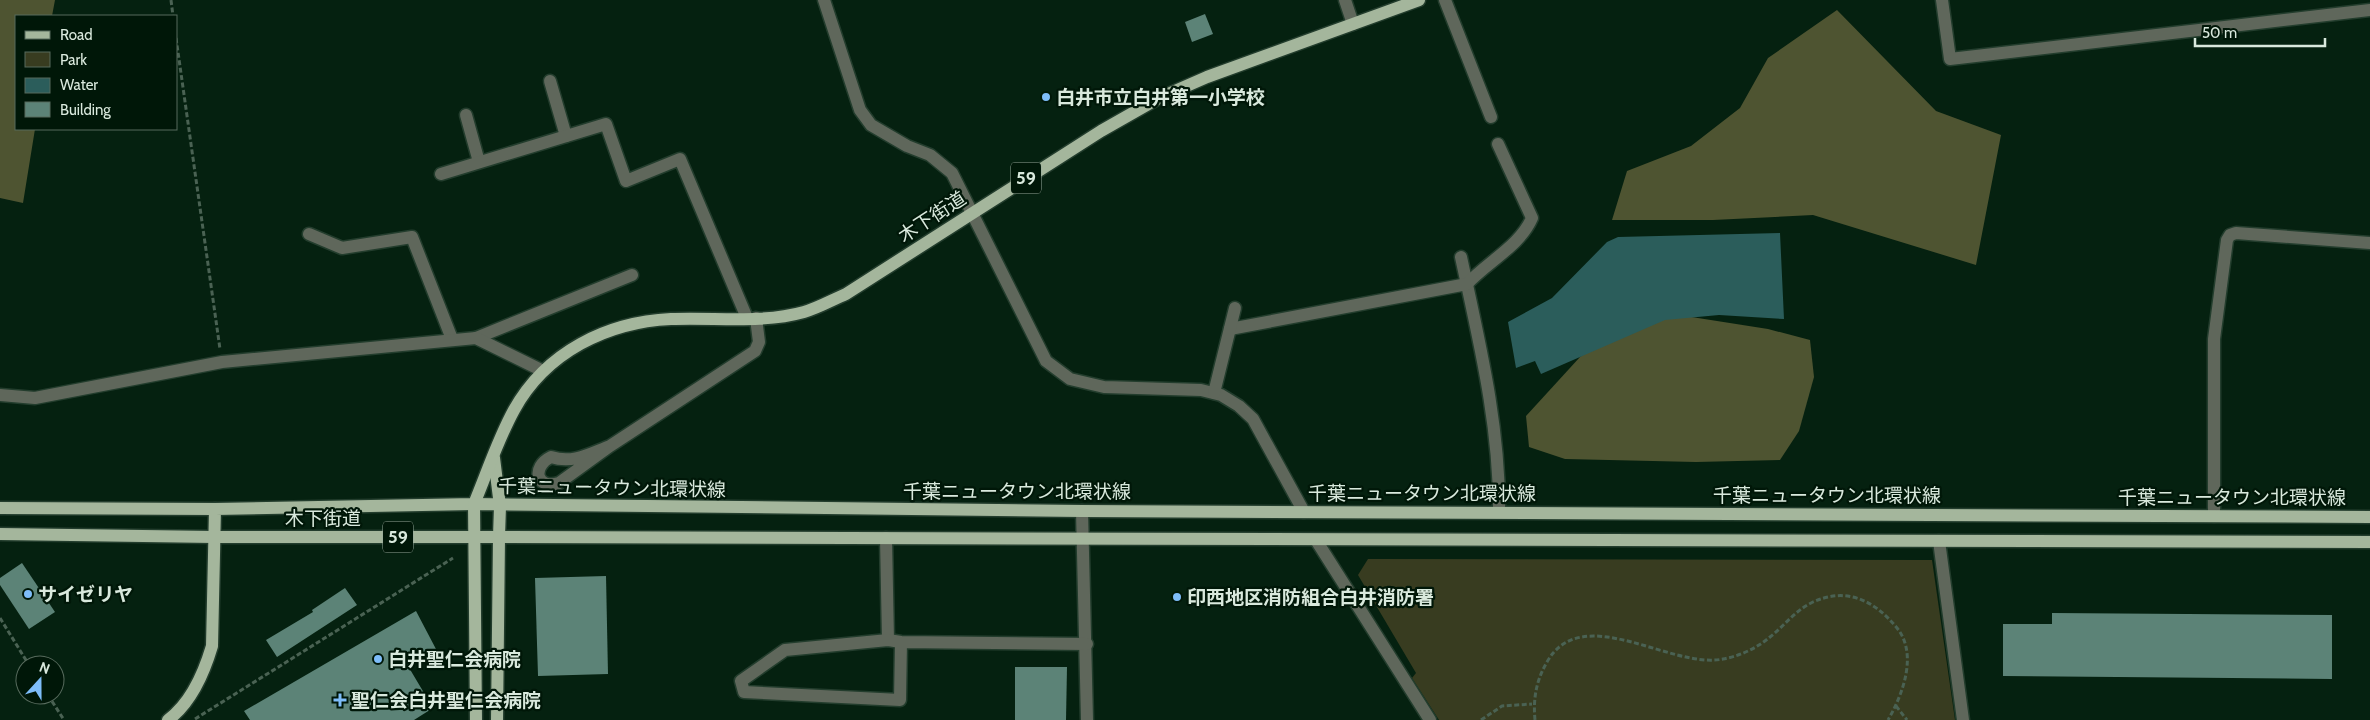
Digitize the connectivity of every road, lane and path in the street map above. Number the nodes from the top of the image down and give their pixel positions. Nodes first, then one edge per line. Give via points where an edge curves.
1 (171, 0) edge
2 (824, 0) edge
3 (1346, 0) edge
4 (1419, 0) edge
5 (1445, 0) edge
6 (1942, 0) edge
7 (2370, 10) edge
8 (173, 15) edge
9 (1353, 24) junction
10 (178, 52) edge
11 (550, 81) dead end
12 (466, 115) dead end
13 (1490, 118) dead end
14 (566, 136) junction
15 (1498, 144) dead end
16 (479, 162) junction
17 (441, 174) dead end
18 (973, 212) junction
19 (309, 234) dead end
20 (2370, 243) edge
21 (1461, 257) dead end
22 (632, 275) dead end
23 (1467, 284) junction
24 (1235, 308) dead end
25 (751, 318) junction
26 (1230, 328) junction
27 (476, 338) junction
28 (452, 339) junction
29 (222, 362) junction
30 (543, 371) junction
31 (1214, 393) junction
32 (0, 395) edge
33 (610, 446) junction
34 (493, 456) junction
35 (474, 504) junction
36 (500, 506) junction
37 (0, 508) edge
38 (214, 509) junction
39 (1082, 511) junction
40 (1304, 512) junction
41 (1499, 512) junction
42 (2214, 516) junction
43 (2370, 517) edge
44 (0, 534) edge
45 (214, 537) junction
46 (476, 537) junction
47 (499, 537) junction
48 (886, 538) junction
49 (1083, 539) junction
50 (1316, 540) junction
51 (1939, 542) junction
52 (2370, 542) edge
53 (453, 558) dead end
54 (0, 618) edge
55 (888, 640) junction
56 (901, 642) junction
57 (1087, 644) junction
58 (23, 655) edge
59 (1532, 704) junction
60 (54, 705) edge
61 (1896, 706) junction
62 (195, 719) edge
63 (64, 720) edge
64 (168, 720) edge
65 (476, 720) edge
66 (497, 720) edge
67 (1088, 720) edge
68 (1430, 720) edge
69 (1481, 720) edge
70 (1535, 720) edge
71 (1888, 720) edge
72 (1907, 720) edge
73 (1963, 720) edge

1 - 8 path
2 - 18 street via 860,110 871,125 930,155 952,173
3 - 9 street
4 - 9 main road, 木下街道 / 59
5 - 13 street
6 - 7 street via 1950,59
9 - 18 main road, 木下街道 / 59 via 1207,77 1159,98
10 - 29 path
11 - 14 street
12 - 16 street
14 - 16 street
14 - 25 street via 606,124 626,181 680,159
15 - 23 street via 1532,218 1527,230
16 - 17 street
18 - 25 main road, 木下街道 / 59 via 846,294 805,312
18 - 31 street via 1046,361 1070,379 1104,387
19 - 28 street via 342,248 412,237
20 - 42 street via 2236,233 2227,240 2214,339
21 - 23 street
22 - 27 street
23 - 26 street
23 - 41 street via 1500,471
24 - 26 street
25 - 30 main road, 木下街道 / 59 via 670,319 632,324 606,331 584,342
25 - 33 street via 759,342 755,351
26 - 31 street
27 - 28 street
27 - 30 street
28 - 29 street
29 - 32 street via 35,398
30 - 34 main road, 木下街道 / 59 via 514,410
31 - 40 street via 1221,394 1253,419
33 - 33 street via 559,483 551,486 540,478 538,469 551,457 575,460
34 - 35 main road, 木下街道 / 59
34 - 36 main road
35 - 36 main road, 千葉ニュータウン北環状線
35 - 38 main road, 木下街道 / 59
35 - 46 main road
36 - 39 main road, 千葉ニュータウン北環状線
36 - 47 main road
37 - 38 main road
38 - 45 main road
39 - 40 main road, 千葉ニュータウン北環状線
39 - 49 street
40 - 41 main road, 千葉ニュータウン北環状線
41 - 42 main road, 千葉ニュータウン北環状線
42 - 43 main road, 千葉ニュータウン北環状線
44 - 45 main road
45 - 46 main road, 木下街道 / 59
45 - 64 main road via 212,646 206,667 192,693
46 - 47 main road, 木下街道 / 59
46 - 65 main road
47 - 48 main road
47 - 66 main road
48 - 49 main road
48 - 55 street
49 - 50 main road
49 - 57 street
50 - 51 main road
50 - 68 street
51 - 52 main road
51 - 73 street
53 - 62 path
54 - 58 path
55 - 56 street
55 - 56 street via 785,650 741,681 744,692 900,700
56 - 57 street
57 - 67 street
59 - 61 path via 1550,658 1568,643 1581,638 1604,636 1682,658 1712,661 1749,650 1810,604 1841,595 1862,599 1878,608 1900,632 1905,645 1906,668
59 - 69 path via 1502,706
59 - 70 path
60 - 63 path
61 - 71 path
61 - 72 path

